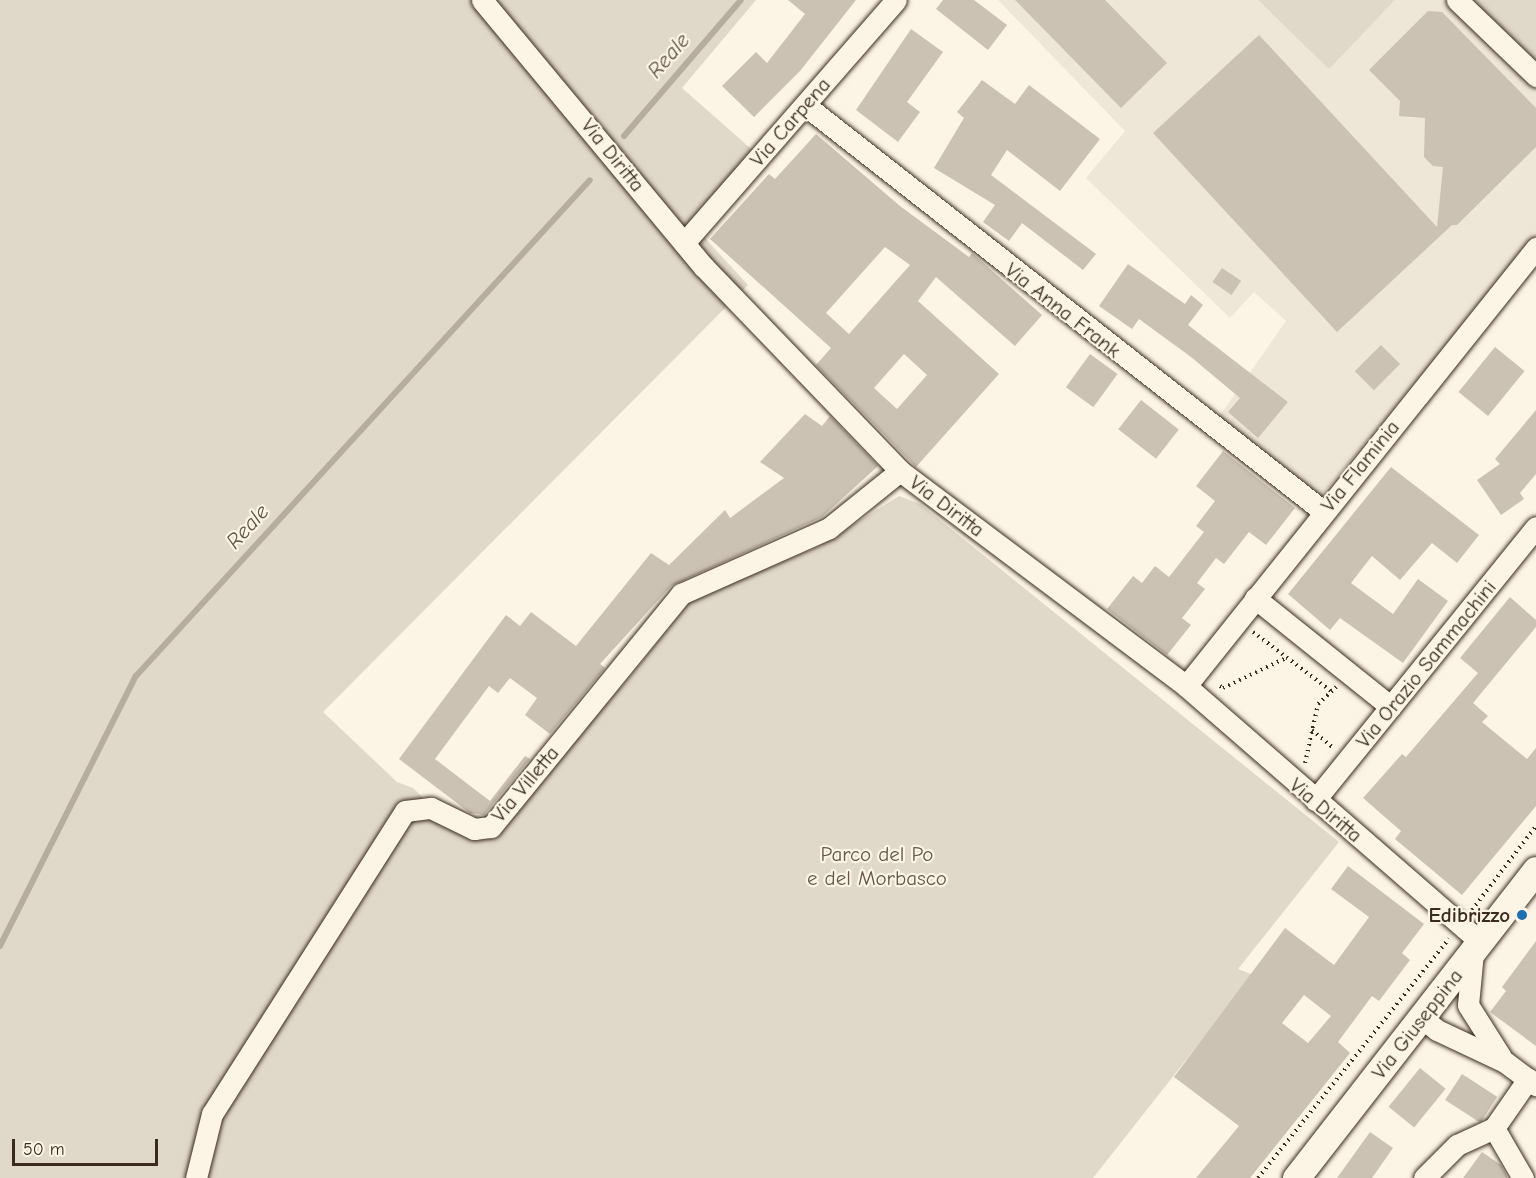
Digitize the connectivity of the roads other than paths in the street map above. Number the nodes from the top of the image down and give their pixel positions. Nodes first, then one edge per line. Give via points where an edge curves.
1 (482, 0) edge
2 (896, 0) edge
3 (1457, 0) edge
4 (1536, 76) edge
5 (805, 105) junction
6 (684, 243) junction
7 (1536, 248) edge
8 (900, 471) junction
9 (1323, 511) junction
10 (1536, 527) edge
11 (1255, 598) junction
12 (1186, 686) junction
13 (1391, 706) junction
14 (1307, 794) junction
15 (1536, 870) edge
16 (1476, 947) junction
17 (1422, 1018) junction
18 (1505, 1062) junction
19 (1532, 1082) edge
20 (1494, 1128) junction
21 (196, 1178) edge
22 (1296, 1178) edge
23 (1424, 1178) edge
24 (1523, 1178) edge

1 - 6 street, Via Diritta
2 - 5 street, Via Carpena
3 - 4 street
5 - 6 street, Via Carpena
5 - 9 street, Via Anna Frank
6 - 8 street, Via Diritta
7 - 9 street, Via Flaminia
8 - 12 street, Via Diritta
8 - 21 street, Via Villetta via 829,528 681,594 491,827 474,829 431,808 405,811 212,1114
9 - 11 street, Via Flaminia
10 - 13 street, Via Orazio Sammachini
11 - 12 street, Via Flaminia
11 - 13 street
12 - 14 street, Via Diritta
13 - 14 street, Via Orazio Sammachini via 1348,760
14 - 16 street, Via Diritta via 1461,923
15 - 16 main road, Via Giuseppina
16 - 17 main road, Via Giuseppina
16 - 18 street via 1468,1005
17 - 18 street via 1437,1030
17 - 22 main road, Via Giuseppina
18 - 19 street
19 - 20 street
20 - 23 street via 1457,1145
20 - 24 street

